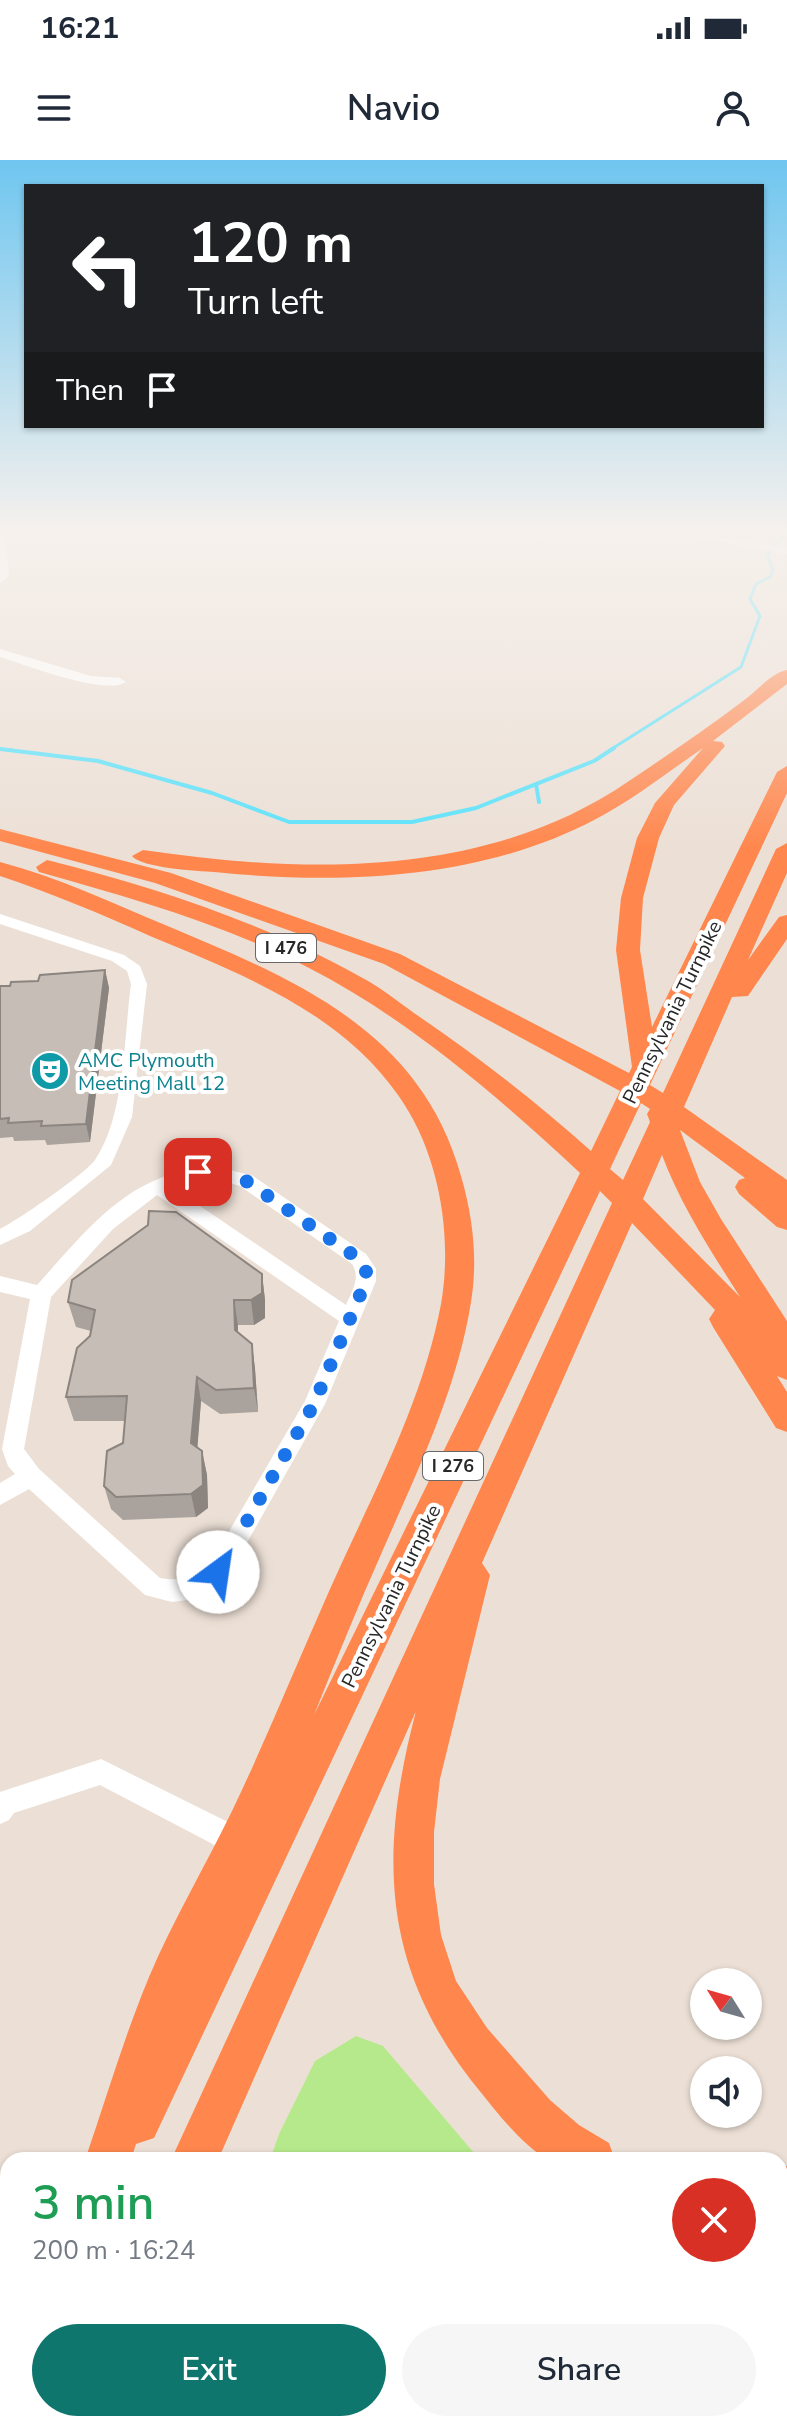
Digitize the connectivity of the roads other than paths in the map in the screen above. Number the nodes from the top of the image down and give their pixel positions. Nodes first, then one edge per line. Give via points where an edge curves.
1 (0, 653) edge
2 (787, 675) edge
3 (120, 682) dead end
4 (787, 772) edge
5 (0, 833) edge
6 (787, 849) edge
7 (0, 854) edge
8 (0, 869) edge
9 (0, 919) edge
10 (787, 922) edge
11 (699, 1049) junction
12 (156, 1185) junction
13 (786, 1209) edge
14 (0, 1238) edge
15 (685, 1257) junction
16 (0, 1284) edge
17 (41, 1294) junction
18 (350, 1318) junction
19 (787, 1346) edge
20 (787, 1367) edge
21 (787, 1419) edge
22 (31, 1476) junction
23 (0, 1495) edge
24 (493, 1496) junction
25 (0, 1811) edge
26 (238, 1842) junction
27 (111, 2152) edge
28 (124, 2152) edge
29 (198, 2152) edge
30 (582, 2152) edge

1 - 3 street via 90,680
2 - 5 highway via 718,729 593,813 532,838 456,858 385,869 269,872
2 - 19 highway via 665,803 648,838 632,898 628,950 646,1075 686,1182
4 - 28 highway, Pennsylvania Turnpike / I 276
5 - 13 highway, I 476 via 163,878 406,966 540,1037
6 - 11 highway, Pennsylvania Turnpike / I 276
7 - 15 highway, I 476 via 193,910 353,982 537,1116
8 - 26 highway via 229,961 339,1021 408,1089 441,1158 455,1209 456,1300 441,1361 406,1455
9 - 14 street via 118,958 134,969 139,984 123,1117 102,1165
10 - 11 highway
11 - 24 highway, Pennsylvania Turnpike / I 276
12 - 17 street via 129,1201
12 - 18 street
12 - 18 street via 198,1172 246,1181 359,1259 366,1281
15 - 20 highway, I 476
15 - 21 highway
16 - 17 street
17 - 22 street via 13,1449
18 - 22 street via 306,1418 218,1572 199,1586 176,1593 153,1587
22 - 23 street
24 - 29 highway, Pennsylvania Turnpike / I 276
24 - 30 highway via 416,1809 417,1923 436,1987 472,2045 513,2096
25 - 26 street via 5,1803 101,1772
26 - 27 highway via 166,1988

